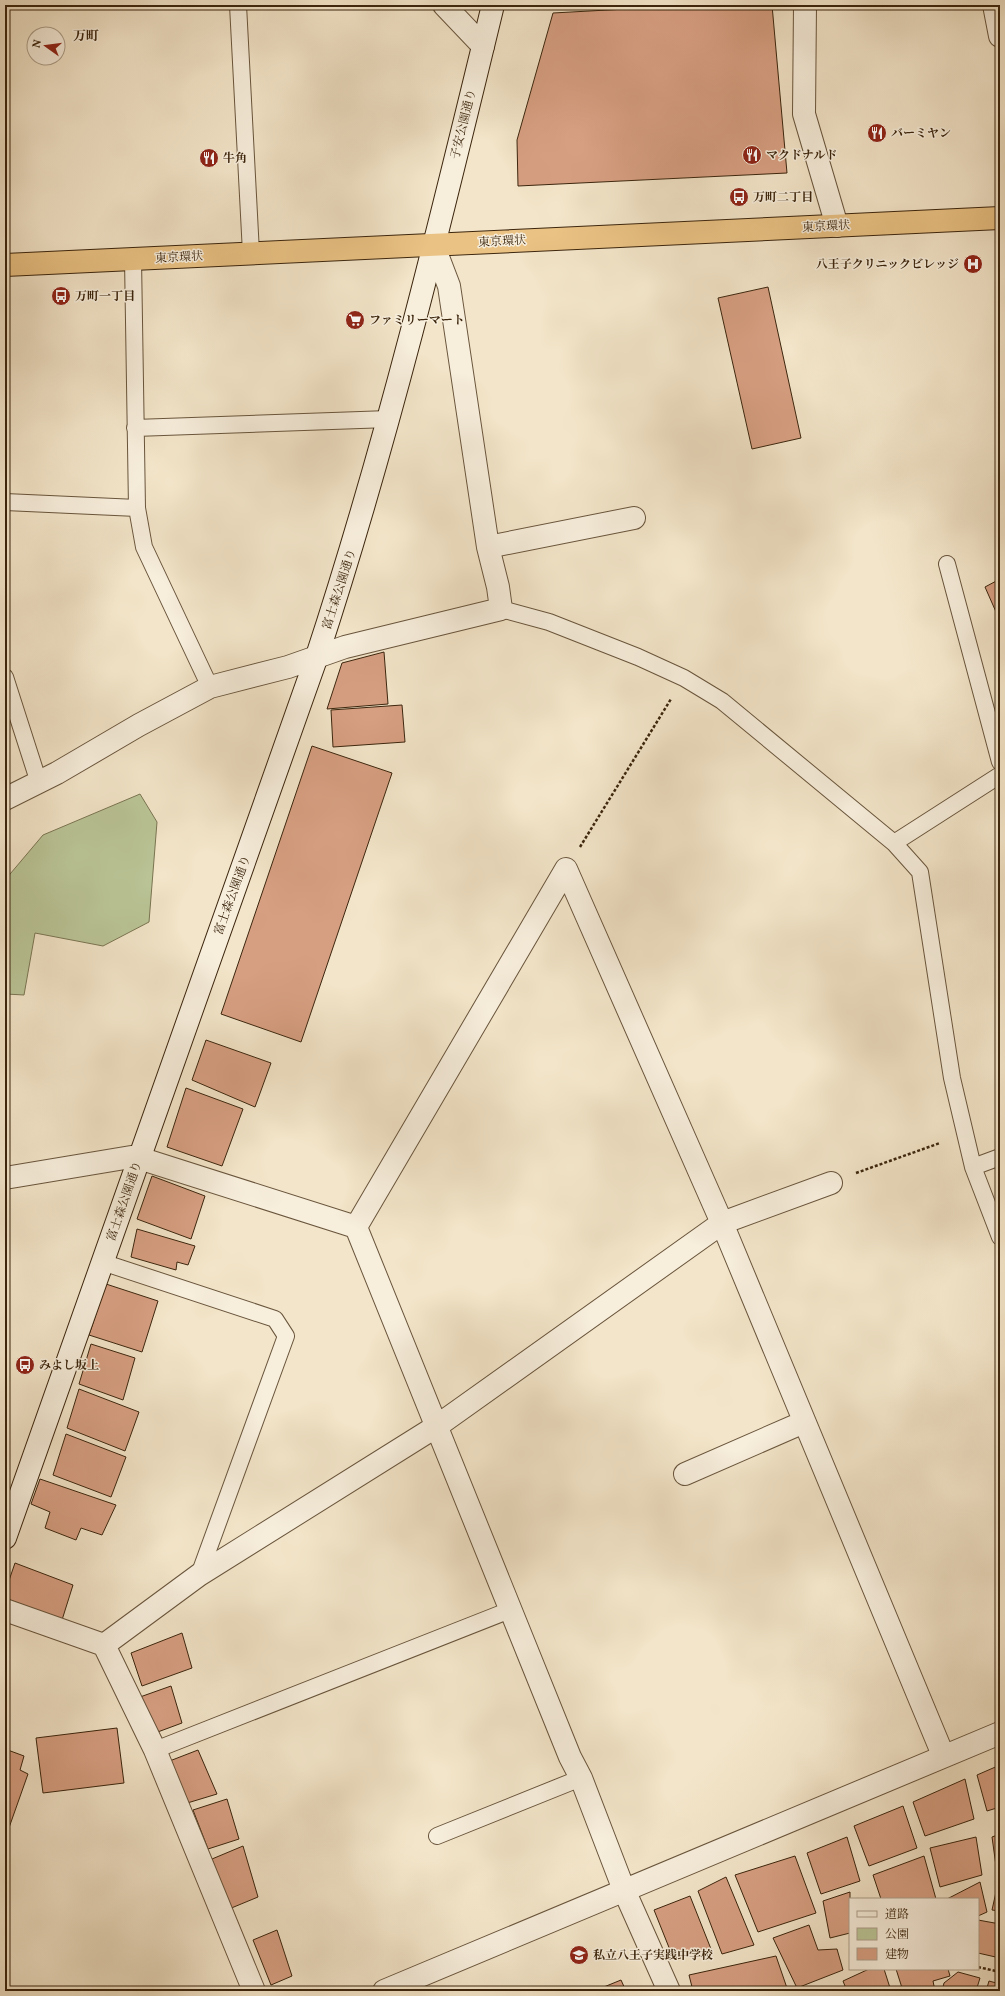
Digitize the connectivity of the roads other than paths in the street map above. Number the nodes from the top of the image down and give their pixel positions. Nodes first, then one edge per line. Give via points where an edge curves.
1 (238, 5) edge
2 (444, 5) edge
3 (493, 5) edge
4 (805, 5) edge
5 (994, 5) edge
6 (1000, 36) edge
7 (483, 46) junction
8 (1000, 218) edge
9 (836, 226) junction
10 (433, 244) junction
11 (251, 253) junction
12 (133, 259) junction
13 (5, 265) edge
14 (388, 419) junction
15 (135, 428) junction
16 (5, 502) edge
17 (137, 508) junction
18 (634, 518) dead end
19 (488, 547) junction
20 (947, 564) dead end
21 (501, 609) junction
22 (317, 656) junction
23 (5, 677) edge
24 (210, 687) junction
25 (1000, 762) edge
26 (1000, 776) edge
27 (39, 783) junction
28 (5, 799) edge
29 (894, 843) junction
30 (1000, 1157) edge
31 (139, 1158) junction
32 (973, 1167) junction
33 (5, 1178) edge
34 (831, 1183) road end
35 (722, 1224) junction
36 (356, 1227) junction
37 (1000, 1237) edge
38 (102, 1262) junction
39 (804, 1422) junction
40 (437, 1426) junction
41 (686, 1474) dead end
42 (5, 1538) edge
43 (199, 1575) junction
44 (5, 1610) edge
45 (510, 1610) junction
46 (104, 1645) junction
47 (1000, 1733) edge
48 (155, 1750) junction
49 (943, 1756) junction
50 (581, 1778) junction
51 (437, 1836) dead end
52 (624, 1890) junction
53 (254, 1991) edge
54 (384, 1991) edge
55 (669, 1991) edge

1 - 11 lane
2 - 7 street
3 - 7 street, 子安公園通り
4 - 9 street via 804,114
5 - 6 street
7 - 10 street, 子安公園通り
8 - 9 highway, 東京環状
9 - 10 highway, 東京環状
10 - 11 highway, 東京環状
10 - 14 street, 富士森公園通り
10 - 19 street via 449,286
11 - 12 highway, 東京環状
12 - 13 highway, 東京環状
12 - 15 lane
14 - 15 lane
14 - 22 street, 富士森公園通り via 352,550
15 - 17 lane
16 - 17 lane
17 - 24 lane via 144,547
18 - 19 street
19 - 21 street
20 - 25 lane
21 - 22 street
21 - 29 lane via 549,622 684,678 722,701
22 - 24 street via 288,667
22 - 31 street, 富士森公園通り
23 - 27 lane
24 - 27 street
26 - 29 lane
27 - 28 street
29 - 32 lane via 920,872 952,1078
30 - 32 lane
31 - 33 street via 131,1157
31 - 36 street
31 - 38 street, 富士森公園通り
32 - 37 lane
34 - 35 street
35 - 36 street via 566,869
35 - 39 street
35 - 40 street
36 - 40 street
38 - 42 street, 富士森公園通り
38 - 43 lane via 275,1318 286,1336
39 - 41 street
39 - 49 street
40 - 43 street
40 - 45 street
43 - 46 street
44 - 46 street
45 - 48 lane
45 - 50 street
46 - 48 street
47 - 49 street
48 - 53 street
49 - 52 street
50 - 51 lane
50 - 52 street
52 - 54 street
52 - 55 street

